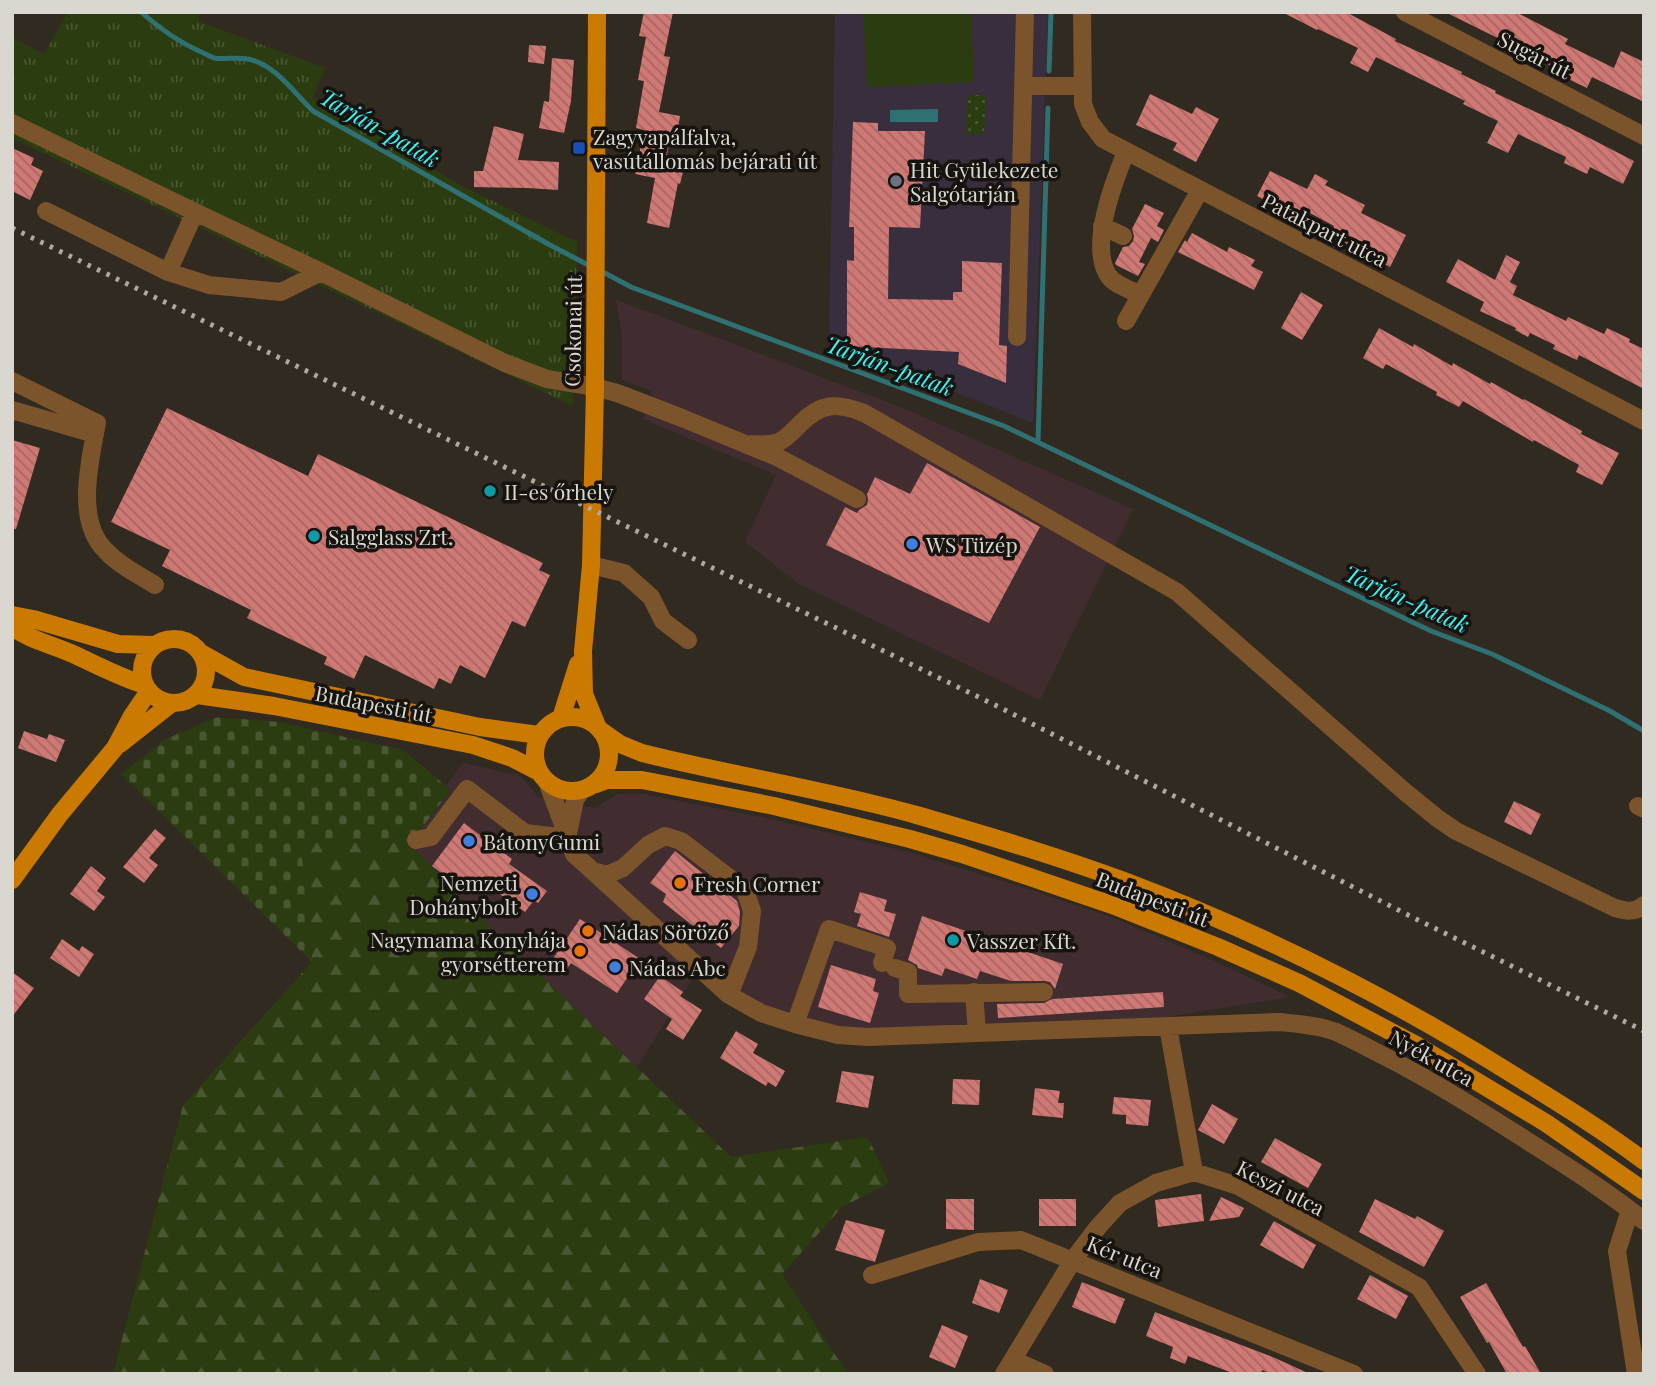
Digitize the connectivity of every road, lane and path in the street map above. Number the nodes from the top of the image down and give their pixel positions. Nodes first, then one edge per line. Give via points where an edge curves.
1 (597, 12) edge
2 (1025, 12) edge
3 (1082, 12) edge
4 (1405, 12) edge
5 (1025, 86) junction
6 (1081, 86) junction
7 (12, 123) edge
8 (1644, 136) edge
9 (1126, 152) junction
10 (1199, 190) junction
11 (46, 211) dead end
12 (195, 212) junction
13 (1102, 226) junction
14 (1123, 236) dead end
15 (168, 272) junction
16 (321, 272) junction
17 (1141, 295) junction
18 (1126, 321) dead end
19 (1017, 337) dead end
20 (12, 381) edge
21 (595, 387) junction
22 (12, 410) edge
23 (1644, 421) edge
24 (95, 434) junction
25 (746, 444) junction
26 (857, 499) dead end
27 (591, 565) junction
28 (155, 585) dead end
29 (12, 615) edge
30 (12, 626) edge
31 (688, 640) dead end
32 (155, 645) junction
33 (583, 651) junction
34 (201, 653) junction
35 (147, 688) junction
36 (197, 695) junction
37 (172, 704) junction
38 (561, 718) junction
39 (600, 729) junction
40 (540, 735) junction
41 (115, 748) junction
42 (544, 778) junction
43 (588, 787) junction
44 (567, 838) junction
45 (416, 840) dead end
46 (596, 872) junction
47 (12, 880) edge
48 (1644, 905) edge
49 (974, 992) junction
50 (1044, 992) dead end
51 (729, 995) junction
52 (795, 1024) junction
53 (1168, 1027) junction
54 (977, 1033) junction
55 (1644, 1161) edge
56 (1194, 1172) junction
57 (1644, 1191) edge
58 (1637, 1215) edge
59 (1073, 1260) junction
60 (872, 1275) dead end
61 (1008, 1367) edge
62 (1045, 1374) edge
63 (1354, 1374) edge
64 (1477, 1374) edge
65 (1636, 1374) edge

1 - 21 main road, Csokonai út
2 - 5 street
3 - 6 street, Patakpart utca
4 - 8 street, Sugár út
5 - 6 street
5 - 19 street
6 - 9 street, Patakpart utca via 1094,129
7 - 12 street
9 - 10 street, Patakpart utca
9 - 13 street
10 - 17 street
10 - 23 street, Patakpart utca
11 - 15 street
12 - 15 street
12 - 16 street
13 - 14 street
13 - 17 street via 1101,255 1109,276
15 - 16 street via 209,285 281,292
16 - 21 street via 505,363 547,379
17 - 18 street
20 - 24 street via 97,423
21 - 25 street
21 - 27 main road, Csokonai út
22 - 24 street
24 - 28 street via 87,489 92,533 120,563
25 - 26 street
25 - 48 street via 777,443 824,407 841,406 864,413 1177,592 1456,831 1615,908 1629,911
27 - 31 street via 624,573 651,597 663,621
27 - 33 main road, Csokonai út
29 - 32 main road via 118,644
30 - 35 main road
32 - 34 main road via 175,638
32 - 35 main road via 143,660
33 - 38 main road
33 - 39 main road via 584,695
34 - 36 main road via 206,674
34 - 40 main road, Budapesti út via 244,677 480,727
35 - 37 main road
35 - 41 main road
36 - 37 main road
36 - 42 main road, Budapesti út via 473,744 512,758
37 - 41 main road
38 - 39 main road via 580,718
38 - 40 main road
39 - 43 main road via 610,755 606,771
39 - 55 main road, Budapesti út via 642,753 917,815 1023,846 1228,923 1312,961 1457,1039
40 - 42 main road via 536,765
41 - 47 main road
42 - 43 main road via 564,791
42 - 44 street
43 - 44 street via 575,800
43 - 57 main road, Budapesti út via 607,780 642,780 774,806 962,854 1112,905 1299,983 1416,1045 1546,1123
44 - 45 street via 525,834 467,789 431,837
44 - 46 street via 574,854
46 - 51 street
46 - 51 street via 607,875 623,868 665,836 681,841 745,890 752,911 748,947
49 - 50 street
49 - 52 street via 908,994 908,972 888,965 887,948 829,929
49 - 54 street
51 - 52 street via 761,1013
52 - 54 street via 867,1037
53 - 54 street
53 - 56 street
53 - 58 street, Nyék utca via 1279,1022 1335,1032 1483,1112
56 - 59 street via 1156,1183 1120,1203
56 - 64 street, Keszi utca via 1238,1186 1419,1287
58 - 65 street via 1617,1251
59 - 60 street, Kér utca via 1021,1240 978,1242
59 - 61 street
59 - 63 street, Kér utca
61 - 62 street

